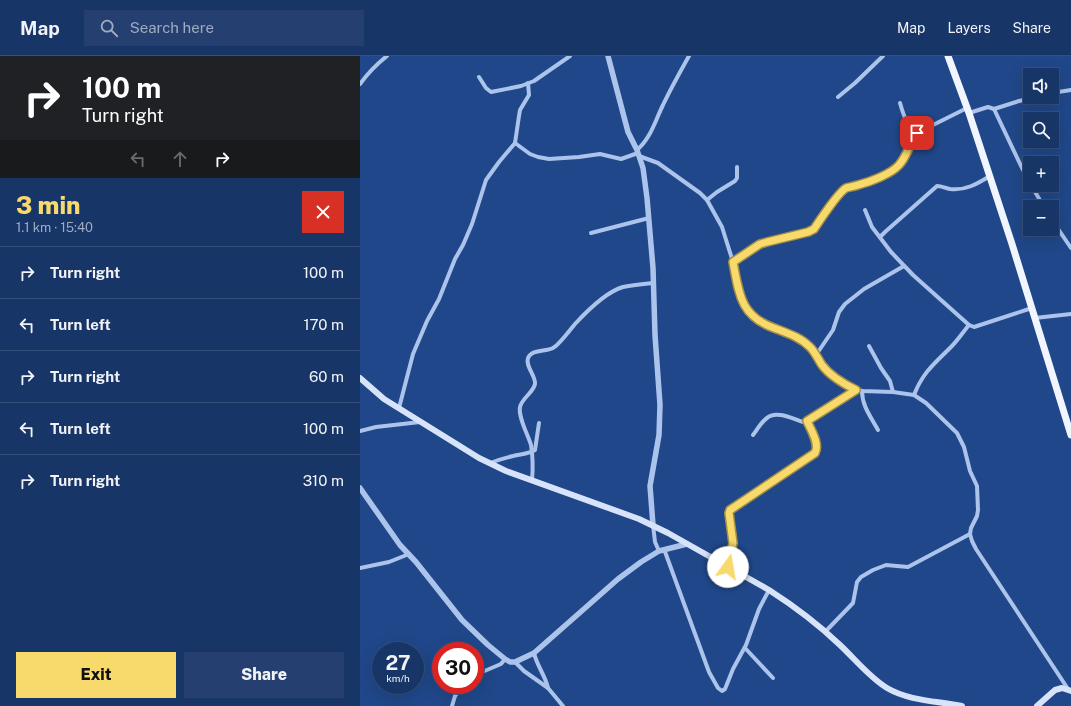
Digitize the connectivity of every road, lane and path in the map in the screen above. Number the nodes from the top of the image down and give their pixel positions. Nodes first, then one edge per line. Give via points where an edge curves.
1 (387, 56) edge
2 (570, 56) edge
3 (608, 56) edge
4 (689, 56) edge
5 (883, 56) edge
6 (948, 56) edge
7 (480, 77) dead end
8 (528, 83) junction
9 (360, 84) edge
10 (1070, 91) edge
11 (1059, 92) edge
12 (838, 97) dead end
13 (1023, 100) edge
14 (900, 103) dead end
15 (968, 110) junction
16 (994, 110) junction
17 (915, 135) junction
18 (515, 143) junction
19 (638, 153) junction
20 (650, 159) junction
21 (737, 167) dead end
22 (643, 168) junction
23 (1023, 170) edge
24 (990, 176) junction
25 (707, 200) junction
26 (865, 210) dead end
27 (649, 218) junction
28 (1059, 230) edge
29 (591, 233) dead end
30 (880, 237) junction
31 (1071, 248) edge
32 (733, 262) junction
33 (904, 266) junction
34 (653, 283) junction
35 (1032, 308) junction
36 (1071, 314) edge
37 (1035, 318) junction
38 (968, 324) junction
39 (869, 346) dead end
40 (816, 355) junction
41 (360, 378) edge
42 (856, 390) junction
43 (862, 391) junction
44 (893, 392) junction
45 (914, 395) junction
46 (399, 408) junction
47 (807, 421) junction
48 (420, 422) junction
49 (539, 423) dead end
50 (878, 430) dead end
51 (360, 431) edge
52 (753, 435) dead end
53 (1071, 435) edge
54 (531, 453) junction
55 (490, 463) junction
56 (532, 481) junction
57 (360, 488) edge
58 (653, 525) junction
59 (970, 534) junction
60 (687, 544) junction
61 (661, 550) junction
62 (409, 554) junction
63 (728, 567) junction
64 (360, 568) edge
65 (769, 590) junction
66 (826, 631) junction
67 (745, 648) junction
68 (534, 653) junction
69 (505, 659) junction
70 (515, 662) junction
71 (484, 671) edge
72 (773, 678) dead end
73 (548, 688) junction
74 (1069, 690) edge
75 (456, 694) edge
76 (452, 706) edge
77 (563, 706) edge
78 (962, 706) edge
79 (1037, 706) edge

1 - 9 street
2 - 8 street
3 - 19 street via 628,132
4 - 19 street via 662,106 649,137
5 - 12 street
6 - 15 main road
7 - 8 street via 491,92
8 - 18 street via 529,95 520,110
10 - 11 street
13 - 16 street
14 - 17 street via 907,125
15 - 16 street via 988,107
15 - 17 street via 933,124
15 - 24 main road
16 - 23 street
17 - 32 street via 899,166 878,178 847,188 814,229 760,244
18 - 19 street via 530,154 549,159 600,154 622,159
18 - 46 street via 486,180 472,224 413,354
19 - 20 street
19 - 22 street
20 - 22 street
20 - 25 street via 694,188
21 - 25 street via 737,178
22 - 27 street
24 - 30 street via 968,188 951,189 937,186
24 - 35 main road
25 - 32 street via 722,227
26 - 30 street via 872,227
27 - 29 street
27 - 34 street
28 - 31 street
30 - 33 street
32 - 40 street via 740,297 745,306 760,321 791,334 809,346
33 - 38 street
33 - 40 street via 864,289 845,304 839,312 833,330
34 - 54 street via 615,290 589,310 553,348 536,352 528,359 535,385 521,404 520,414
34 - 58 street via 660,405 659,435 650,486
35 - 37 main road
35 - 38 street via 974,327
36 - 37 street
37 - 53 main road
38 - 45 street via 952,346 925,374
39 - 44 street via 890,381
40 - 42 street via 833,377
41 - 46 main road via 384,399
42 - 43 street
42 - 47 street
43 - 44 street
43 - 50 street via 864,406
44 - 45 street
45 - 59 street via 926,403 956,433 964,447 977,486 978,510
46 - 48 main road
47 - 52 street via 775,415 767,418
47 - 63 street via 816,441 815,453 730,510 733,543
48 - 51 street
48 - 55 main road
49 - 54 street via 535,450
54 - 55 street
54 - 56 street via 534,468
55 - 56 main road
56 - 58 main road
57 - 62 street
58 - 60 main road
58 - 61 street via 655,542
59 - 66 street via 908,567 886,565 861,576 857,582 853,603
59 - 74 street via 976,549
60 - 61 street
60 - 63 main road
61 - 67 street via 709,672 722,691
61 - 68 street via 618,579
62 - 64 street via 389,562
62 - 69 street via 462,620
63 - 65 main road
65 - 66 main road
65 - 67 street
66 - 78 main road via 876,681 888,688 907,697
67 - 72 street
68 - 70 street
68 - 73 street
69 - 70 street
69 - 71 street via 501,664
70 - 73 street
73 - 77 street
74 - 79 main road via 1055,690
75 - 76 street

